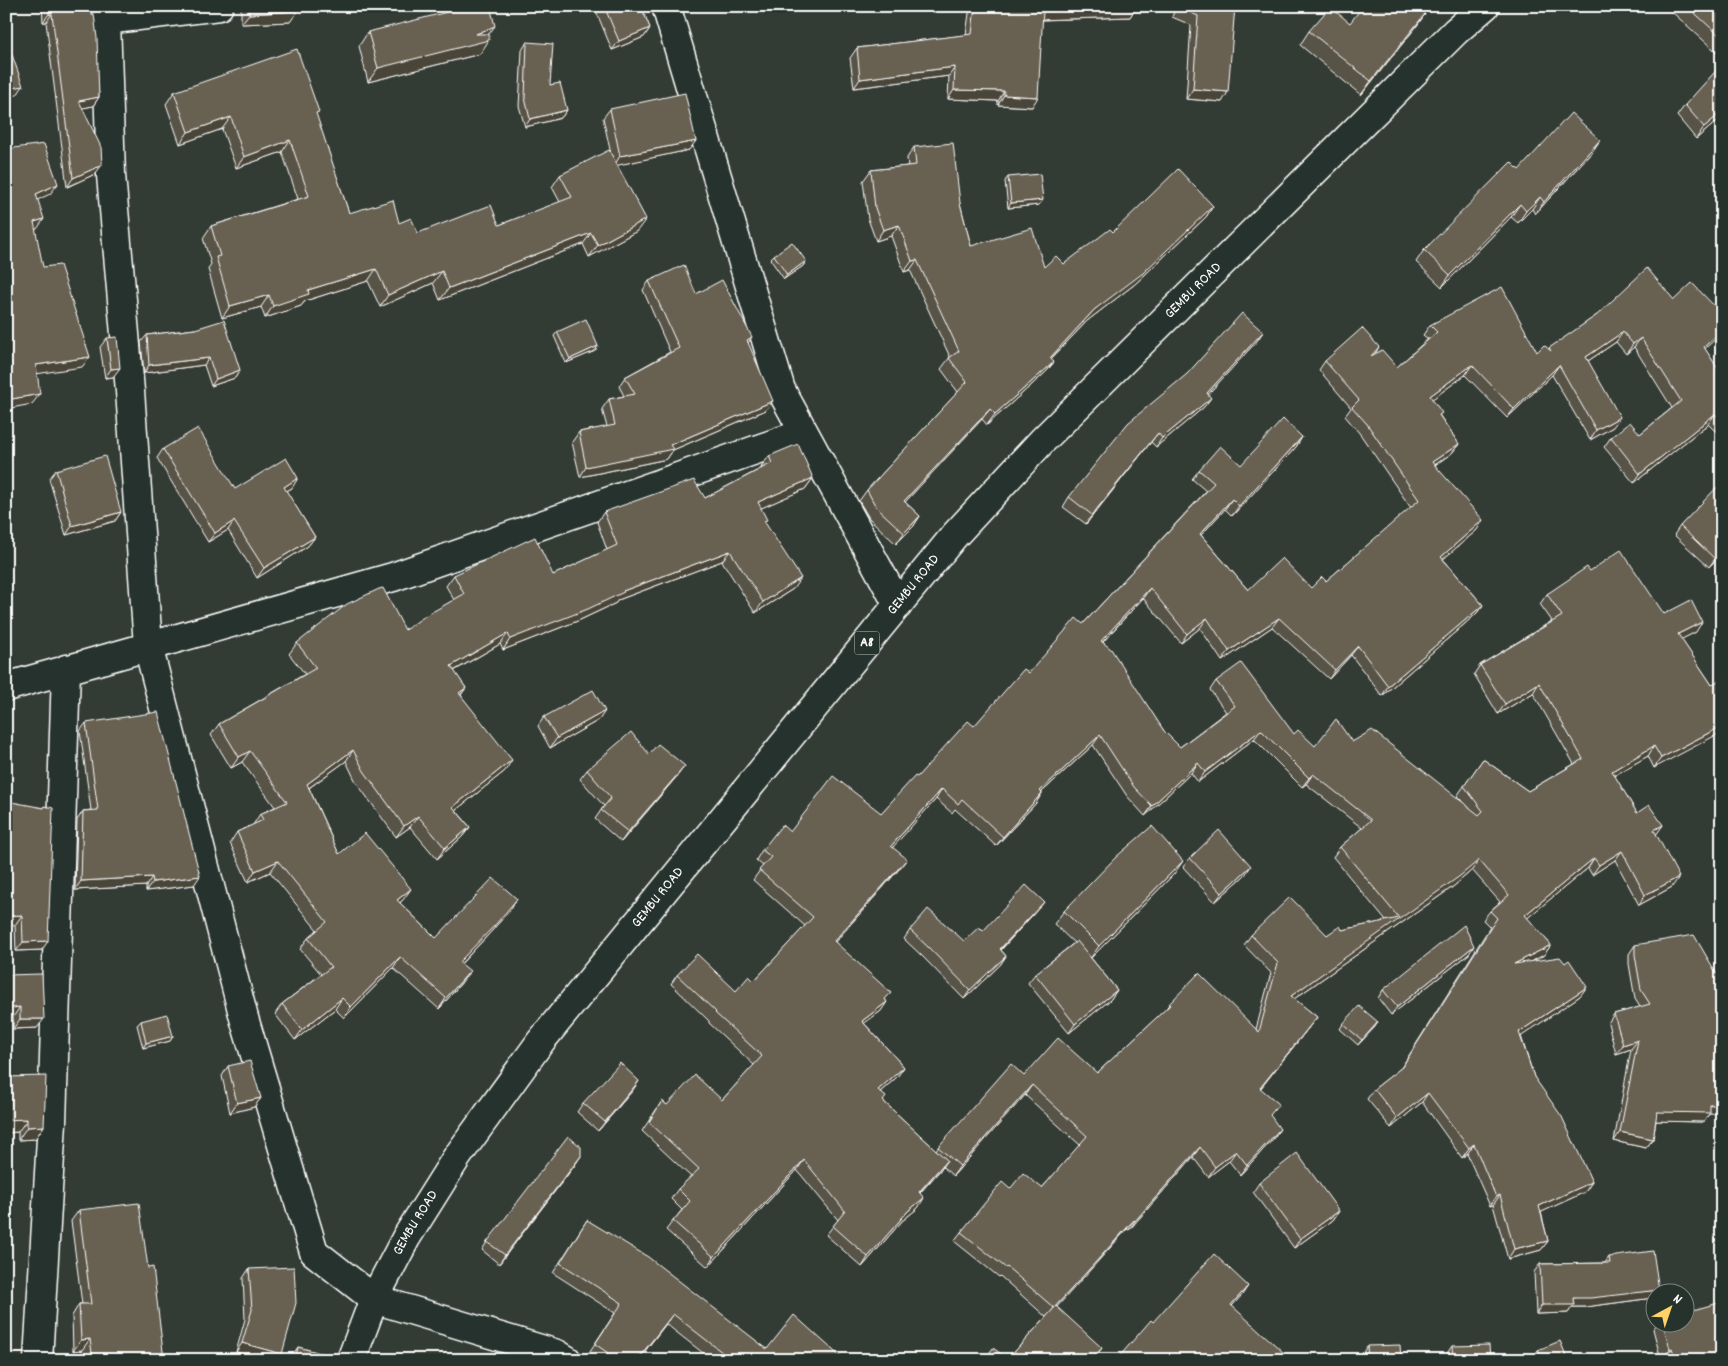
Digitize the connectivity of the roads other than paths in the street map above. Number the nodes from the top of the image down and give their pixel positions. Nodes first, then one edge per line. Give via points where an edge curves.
1 (219, 6) edge
2 (666, 6) edge
3 (1485, 6) edge
4 (104, 13) edge
5 (804, 433) junction
6 (898, 605) junction
7 (148, 646) junction
8 (66, 669) junction
9 (6, 687) edge
10 (374, 1299) junction
11 (38, 1360) edge
12 (351, 1360) edge
13 (567, 1360) edge

1 - 4 street
2 - 5 street via 781,390
3 - 6 street, GEMBU ROAD / A8 via 1042,441 954,536
4 - 7 street via 111,175
5 - 6 street
5 - 7 street via 393,576
6 - 10 street, GEMBU ROAD / A8 via 542,1041 458,1157 406,1238
7 - 8 street
7 - 10 street via 244,1018 314,1252
8 - 9 street
8 - 11 street via 52,1122
10 - 12 street, GEMBU ROAD / A8
10 - 13 street via 557,1354

